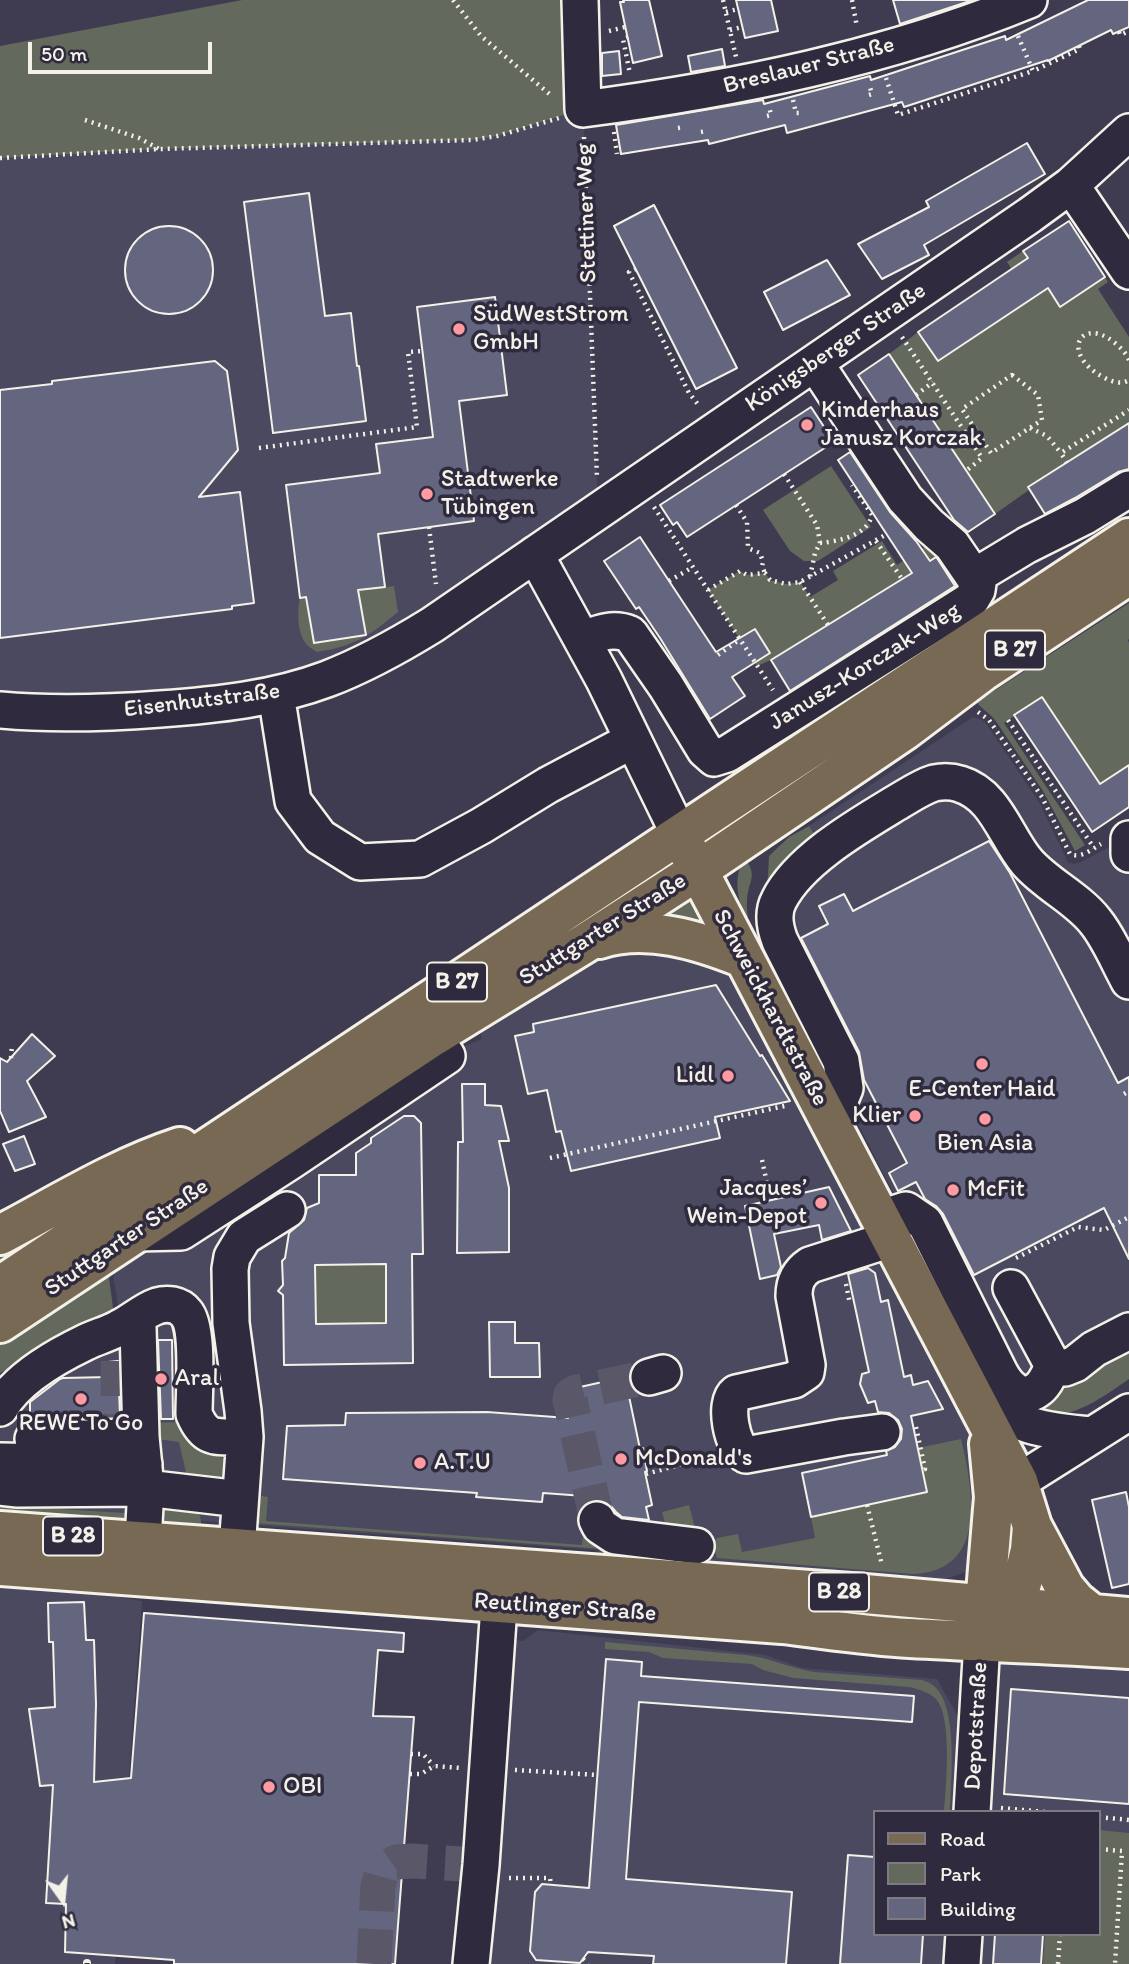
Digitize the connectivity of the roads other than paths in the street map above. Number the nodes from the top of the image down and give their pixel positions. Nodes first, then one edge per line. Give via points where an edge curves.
1 (580, 0) edge
2 (1018, 4) edge
3 (578, 111) joint
4 (1129, 132) edge
5 (1071, 185) junction
6 (1129, 271) edge
7 (815, 363) junction
8 (1129, 489) edge
9 (1129, 538) edge
10 (535, 554) junction
11 (1129, 575) edge
12 (974, 577) junction
13 (583, 639) junction
14 (276, 694) junction
15 (0, 710) edge
16 (634, 740) junction
17 (679, 835) junction
18 (697, 871) junction
19 (583, 944) junction
20 (743, 958) junction
21 (1129, 981) edge
22 (824, 1112) junction
23 (236, 1129) junction
24 (287, 1210) dead end
25 (886, 1229) junction
26 (0, 1235) edge
27 (1010, 1275) road end
28 (0, 1286) edge
29 (0, 1323) edge
30 (1129, 1331) edge
31 (124, 1336) junction
32 (1053, 1366) junction
33 (0, 1408) edge
34 (980, 1411) junction
35 (1129, 1412) edge
36 (1129, 1421) edge
37 (882, 1432) dead end
38 (1092, 1435) junction
39 (245, 1437) junction
40 (0, 1439) edge
41 (134, 1449) junction
42 (0, 1461) edge
43 (0, 1487) edge
44 (1006, 1489) junction
45 (240, 1499) junction
46 (597, 1520) dead end
47 (1032, 1527) junction
48 (143, 1541) junction
49 (696, 1546) dead end
50 (1, 1549) edge
51 (236, 1566) junction
52 (500, 1585) junction
53 (1000, 1605) junction
54 (1091, 1613) junction
55 (1129, 1616) edge
56 (982, 1641) junction
57 (1129, 1649) edge
58 (972, 1808) edge
59 (964, 1936) edge
60 (471, 1964) edge
61 (962, 1964) edge

1 - 3 street, Stettiner Weg
2 - 3 street, Breslauer Straße via 831,64 706,91
4 - 5 street, Königsberger Straße
5 - 6 street
5 - 7 street, Königsberger Straße
7 - 10 street, Königsberger Straße
7 - 12 street, Janusz-Korczak-Weg via 905,499 952,545
8 - 12 street
9 - 17 main road, Stuttgarter Straße / B 27
10 - 13 street, Schweickhardtstraße
10 - 14 street, Eisenhutstraße via 432,625 367,662
11 - 18 main road, Stuttgarter Straße / B 27
12 - 13 street, Janusz-Korczak-Weg via 978,583 971,600 714,758 630,634 599,632
13 - 16 street, Schweickhardtstraße
14 - 15 street, Eisenhutstraße via 220,704 116,712
14 - 16 street via 293,801 320,837 360,862 420,859
16 - 17 street, Schweickhardtstraße
17 - 18 main road, Schweickhardtstraße
17 - 23 main road, Stuttgarter Straße / B 27
18 - 19 main road, Stuttgarter Straße / B 27
18 - 20 main road, Schweickhardtstraße
19 - 20 main road via 609,936 661,934
19 - 29 main road, Stuttgarter Straße / B 27 via 434,1036
20 - 22 main road, Schweickhardtstraße
21 - 22 street via 1097,923 1038,874 984,797 947,781 932,784 844,836 812,861 777,903 780,941 841,1061 845,1088
22 - 25 main road, Schweickhardtstraße
23 - 26 main road via 113,1174
23 - 28 main road, Stuttgarter Straße / B 27
24 - 39 street via 244,1237 232,1257 231,1323
25 - 32 street via 906,1210 925,1223 1000,1373 1014,1391 1036,1392
25 - 34 main road, Schweickhardtstraße
25 - 37 street via 802,1270 794,1296 806,1372 794,1380 736,1393 729,1410 737,1446 746,1455
27 - 32 street
30 - 32 street via 1075,1364
31 - 33 street via 86,1342 39,1369 7,1396
31 - 39 street via 157,1306 177,1305 185,1310 194,1340 197,1422 213,1436
31 - 41 street via 138,1327
34 - 38 street via 1019,1424
34 - 44 main road, Schweickhardtstraße
35 - 38 street
36 - 44 street via 1039,1478
38 - 44 street
39 - 45 street
40 - 41 street
41 - 42 street
41 - 43 street via 16,1489
41 - 45 street
41 - 48 street
44 - 47 main road, Schweickhardtstraße
44 - 53 main road, Schweickhardtstraße via 991,1551
45 - 51 street
46 - 49 street via 615,1536
47 - 53 main road, Schweickhardtstraße via 1027,1560
47 - 54 main road via 1065,1588
48 - 50 main road, Reutlinger Straße / B 28
48 - 51 main road, Reutlinger Straße / B 28
50 - 51 main road, Reutlinger Straße / B 28
51 - 52 main road, Reutlinger Straße / B 28
52 - 53 main road, Reutlinger Straße / B 28
52 - 56 main road, Reutlinger Straße / B 28 via 782,1624
52 - 60 street via 472,1865
53 - 54 main road, Reutlinger Straße / B 28
53 - 56 main road, Schweickhardtstraße
54 - 55 main road, Reutlinger Straße / B 28
56 - 57 main road, Reutlinger Straße / B 28
56 - 58 street, Depotstraße
59 - 61 street

